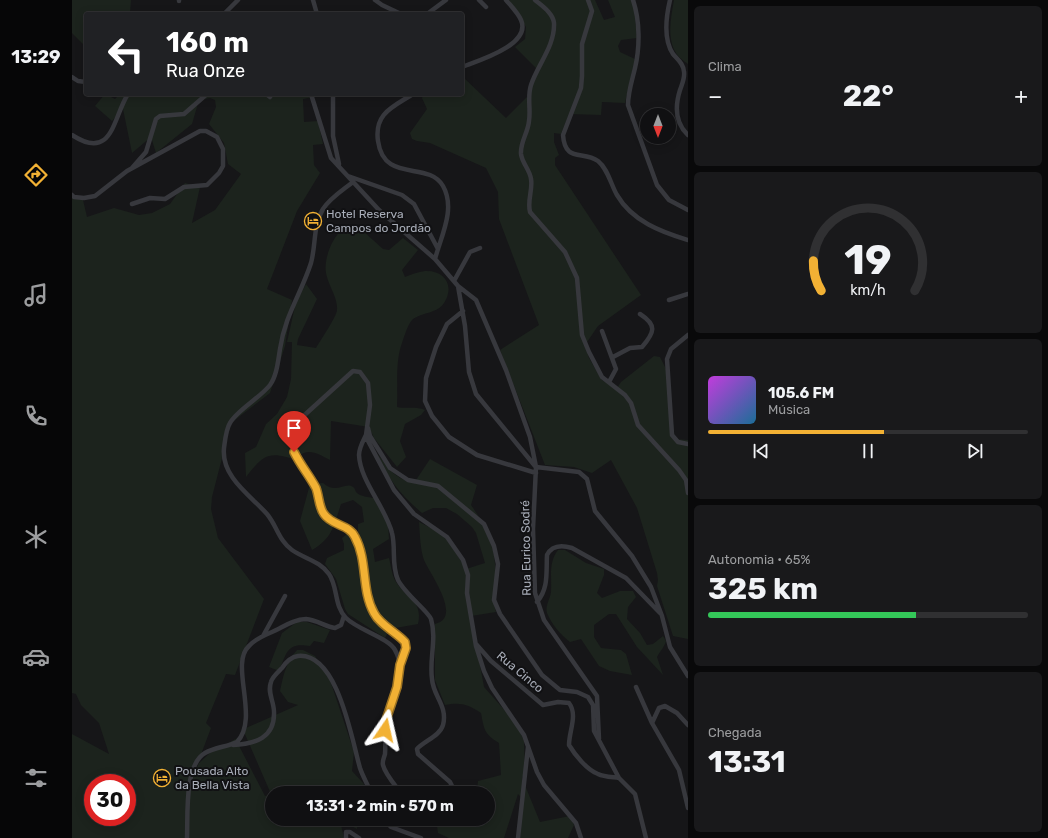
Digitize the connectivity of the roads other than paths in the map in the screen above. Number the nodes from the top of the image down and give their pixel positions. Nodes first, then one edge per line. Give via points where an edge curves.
1 (238, 0) edge
2 (313, 0) edge
3 (375, 0) edge
4 (446, 0) edge
5 (479, 0) edge
6 (506, 0) edge
7 (535, 0) edge
8 (588, 0) edge
9 (633, 0) edge
10 (670, 0) edge
11 (486, 7) dead end
12 (226, 12) edge
13 (316, 12) edge
14 (396, 12) edge
15 (430, 12) edge
16 (464, 66) edge
17 (72, 77) edge
18 (84, 82) edge
19 (127, 96) edge
20 (205, 96) edge
21 (312, 96) edge
22 (333, 96) edge
23 (410, 96) edge
24 (72, 135) edge
25 (688, 135) edge
26 (338, 164) junction
27 (127, 172) junction
28 (348, 176) junction
29 (353, 182) junction
30 (72, 195) edge
31 (132, 204) dead end
32 (688, 210) edge
33 (688, 240) edge
34 (480, 248) dead end
35 (438, 249) junction
36 (435, 259) junction
37 (454, 281) junction
38 (458, 286) junction
39 (688, 294) edge
40 (669, 300) dead end
41 (462, 311) junction
42 (640, 314) dead end
43 (602, 331) dead end
44 (688, 335) edge
45 (613, 358) junction
46 (609, 382) junction
47 (368, 428) junction
48 (366, 435) junction
49 (688, 444) edge
50 (536, 470) junction
51 (688, 493) edge
52 (285, 596) dead end
53 (537, 602) junction
54 (344, 616) junction
55 (662, 616) junction
56 (262, 637) junction
57 (476, 644) junction
58 (400, 665) junction
59 (688, 676) edge
60 (636, 687) dead end
61 (652, 724) junction
62 (688, 725) edge
63 (599, 742) junction
64 (528, 745) junction
65 (228, 746) junction
66 (620, 778) junction
67 (368, 786) edge
68 (396, 786) edge
69 (452, 786) edge
70 (688, 808) edge
71 (390, 826) edge
72 (187, 838) edge
73 (346, 838) edge
74 (359, 838) edge
75 (421, 838) edge
76 (518, 838) edge
77 (581, 838) edge
78 (646, 838) edge

1 - 12 street
2 - 13 street
3 - 14 street
4 - 15 street
5 - 11 street
6 - 16 street via 522,21 517,39 505,50
7 - 46 street via 549,12 554,23 552,43 531,86 529,122 521,144 521,156 532,181 528,204 530,212 565,252 577,278 582,335 602,377
8 - 33 street via 592,12 582,44 580,88 563,135 567,150 597,160 618,197 638,218 662,231
9 - 32 street via 637,16 638,52 628,105 657,185 670,200
10 - 25 street via 667,42 682,64 684,72 676,113
17 - 18 street
19 - 24 street via 113,130 103,140 93,144 83,142
20 - 27 street via 184,114 160,116 156,119 146,152
21 - 26 street via 327,149 331,158
22 - 26 street via 333,136
23 - 35 street via 381,117 377,132 379,146 390,165 434,176 442,185 448,218
26 - 28 street
27 - 30 street via 95,196 84,198
27 - 31 street via 200,131 217,137 223,149 223,166 208,185 184,187 165,199 150,198
28 - 29 street
28 - 35 street via 402,195 414,204
29 - 36 street via 379,210
29 - 54 street via 322,210 310,265 282,334 274,378 265,391 230,422 224,449 236,482 267,514 286,544 316,562 330,575
34 - 37 street via 470,252
35 - 36 street
36 - 37 street
37 - 38 street
38 - 41 street
38 - 50 street, Rua Eurico Sodré via 476,300 506,370 530,437
39 - 40 street
41 - 50 street via 466,326 469,372 476,394
41 - 50 street via 447,324 436,347 426,378 425,402 432,416 449,437 477,456
42 - 45 street via 651,324 651,336 642,346 630,348
43 - 45 street
44 - 49 street via 671,349 667,359 672,435 678,442
45 - 46 street via 616,371
46 - 51 street via 625,395 638,425 679,470 686,480
47 - 48 street
47 - 58 street via 368,383 360,372 353,371 298,421 293,434 294,452 315,487 323,514 350,529 355,536 364,568 368,600 375,615 405,642 406,648
47 - 63 street via 370,436 390,468 408,480 438,486 484,524 494,546 498,564 494,600 500,614 542,675 560,690 577,692 588,697 593,705 594,731
48 - 57 street via 394,490 414,514 447,536 463,560 468,575 467,594
48 - 69 street via 359,456 365,475 391,526 394,539 394,570 408,596 430,617 434,632 432,680 443,707 443,726 439,733 417,749 418,754
50 - 53 street, Rua Eurico Sodré via 533,529
50 - 55 street via 579,472 587,479 595,511 632,556 651,586
52 - 56 street
53 - 55 street via 546,585 547,555 555,547 564,546 626,578
53 - 63 street, Rua Eurico Sodré via 544,620 597,696
54 - 56 street via 338,628 307,619
54 - 58 street via 362,630 390,644
55 - 59 street via 670,647
56 - 65 street via 248,646 243,660 246,729 237,742
57 - 64 street via 484,671
57 - 66 street, Rua Cinco via 491,661 543,705 569,703 573,708 574,717 569,745 572,751 593,772
58 - 68 street via 395,694 387,717 385,756 382,762
60 - 61 street
61 - 62 street via 659,708 665,706 677,713
61 - 70 street via 679,770
63 - 66 street, Rua Eurico Sodré
64 - 76 street
64 - 77 street via 536,772 572,818
65 - 67 street via 254,743 265,736 272,724 274,712 269,692 272,679 288,660 305,656 324,669 336,686 347,715 361,771
65 - 72 street via 207,752 195,764 189,788
66 - 78 street, Rua Eurico Sodré via 635,794
71 - 75 street
73 - 74 street via 346,832

